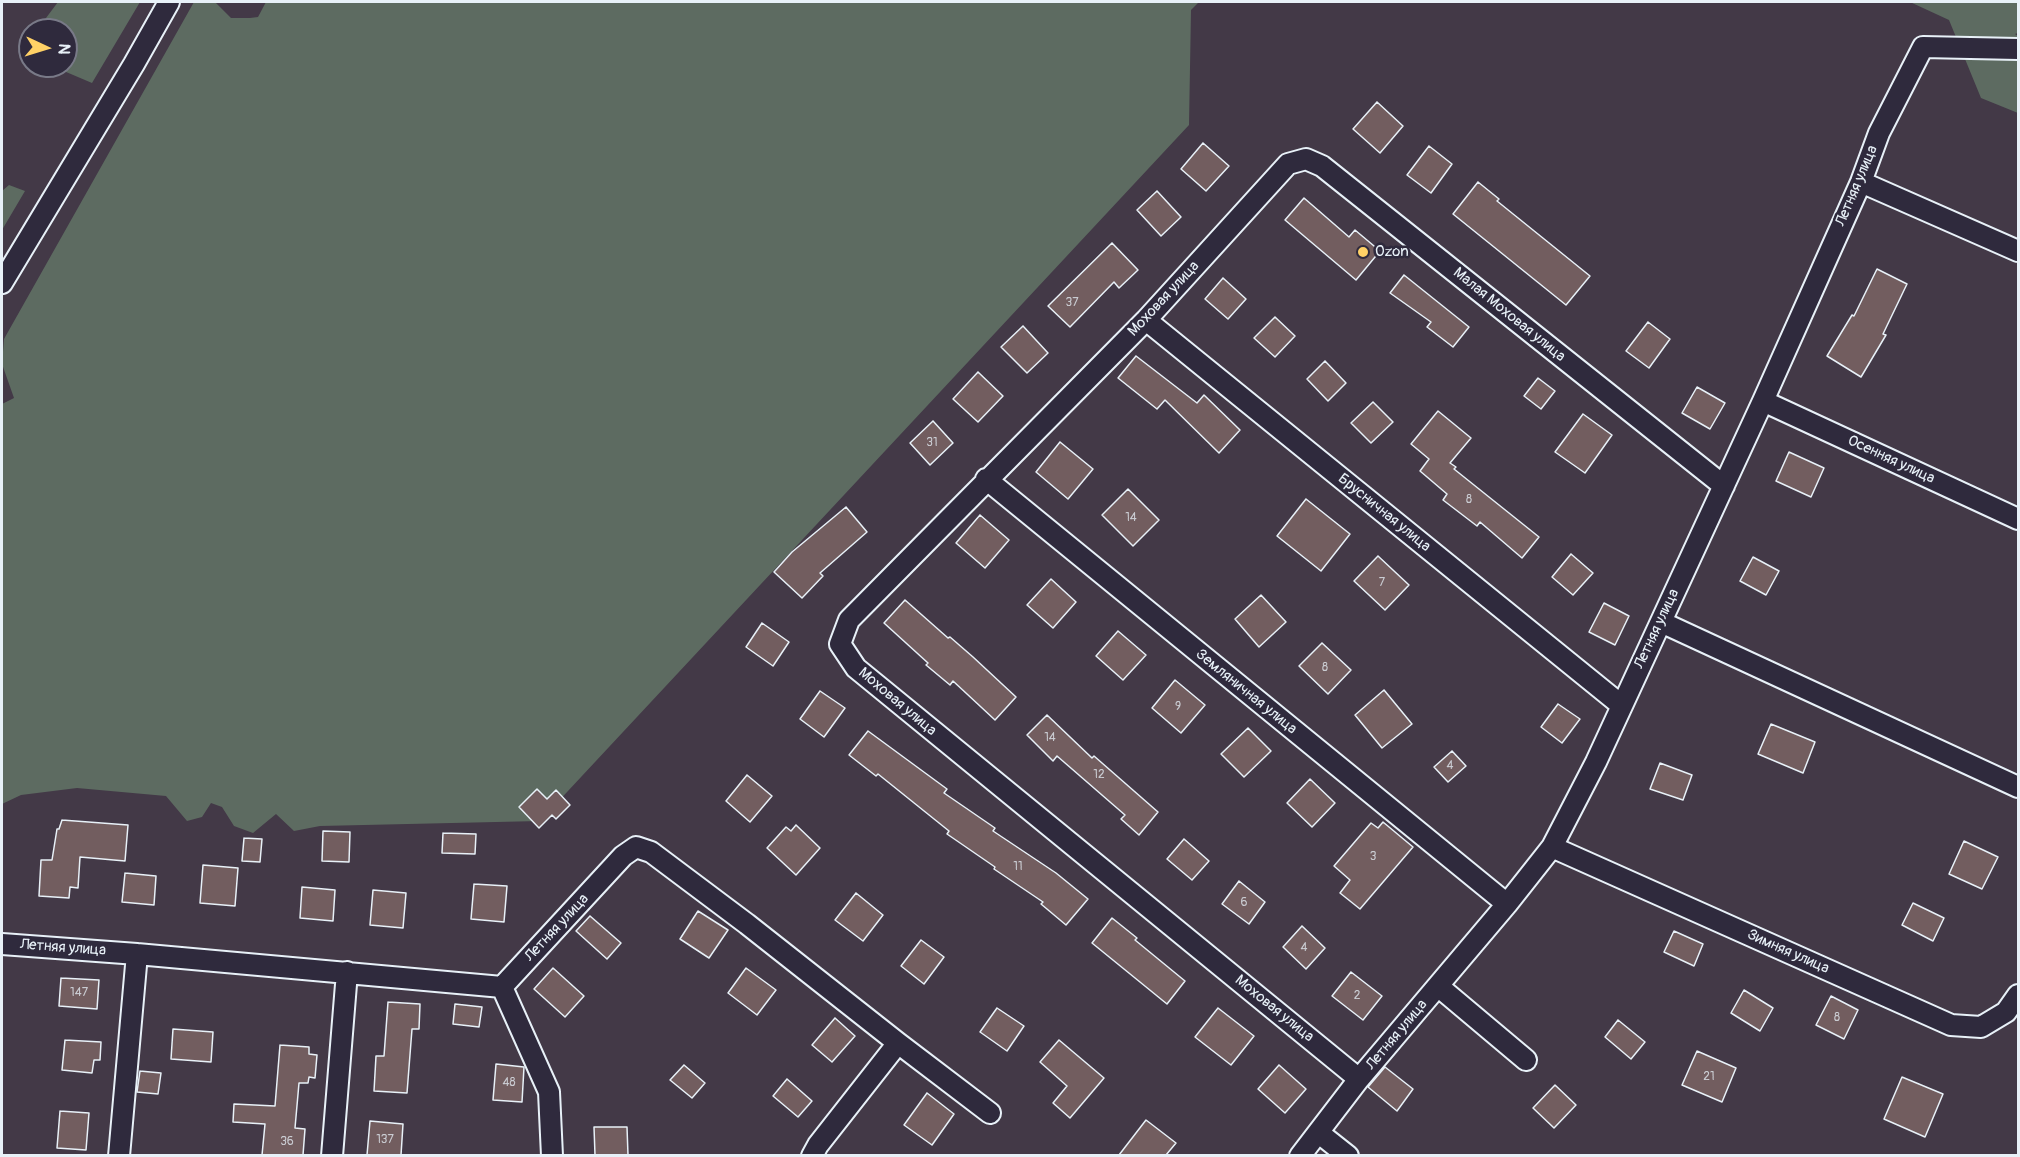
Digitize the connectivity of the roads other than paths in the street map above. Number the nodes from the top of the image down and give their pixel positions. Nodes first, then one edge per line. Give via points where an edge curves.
1 (169, 2) edge
2 (2019, 49) edge
3 (1288, 164) joint
4 (1861, 182) junction
5 (2019, 251) edge
6 (2, 283) edge
7 (1146, 320) junction
8 (1763, 401) junction
9 (986, 479) junction
10 (1724, 486) junction
11 (2019, 519) edge
12 (1661, 622) junction
13 (1621, 705) junction
14 (2019, 787) edge
15 (1552, 847) junction
16 (1507, 904) junction
17 (2, 944) edge
18 (137, 954) junction
19 (347, 972) junction
20 (1438, 986) junction
21 (502, 987) junction
22 (2019, 995) edge
23 (898, 1043) junction
24 (1526, 1060) dead end
25 (1359, 1078) junction
26 (990, 1113) dead end
27 (1319, 1133) junction
28 (119, 1155) edge
29 (332, 1155) edge
30 (552, 1155) edge
31 (812, 1155) edge
32 (1300, 1155) edge
33 (1348, 1155) edge

1 - 6 street
2 - 4 street, Летняя улица via 1923,47 1879,133
3 - 7 street, Моховая улица
3 - 10 street, Малая Моховая улица via 1306,159 1322,166
4 - 5 street
4 - 8 street, Летняя улица
7 - 9 street, Моховая улица
7 - 13 street, Брусничная улица
8 - 10 street, Летняя улица
8 - 11 street, Осенняя улица
9 - 16 street, Земляничная улица
9 - 25 street, Моховая улица via 849,620 840,644 856,669
10 - 12 street, Летняя улица
12 - 13 street, Летняя улица
12 - 14 street
13 - 15 street, Летняя улица
15 - 16 street, Летняя улица
15 - 22 street, Зимняя улица via 1950,1025 1981,1027 2006,1012
16 - 20 street, Летняя улица
17 - 18 street, Летняя улица
18 - 19 street, Летняя улица
18 - 28 street
19 - 21 street, Летняя улица
19 - 29 street
20 - 24 street
20 - 25 street, Летняя улица
21 - 23 street, Летняя улица via 623,856 636,847 651,852
21 - 30 street via 549,1092
23 - 26 street
23 - 31 street
25 - 27 street, Летняя улица
27 - 32 street, Летняя улица
27 - 33 street

